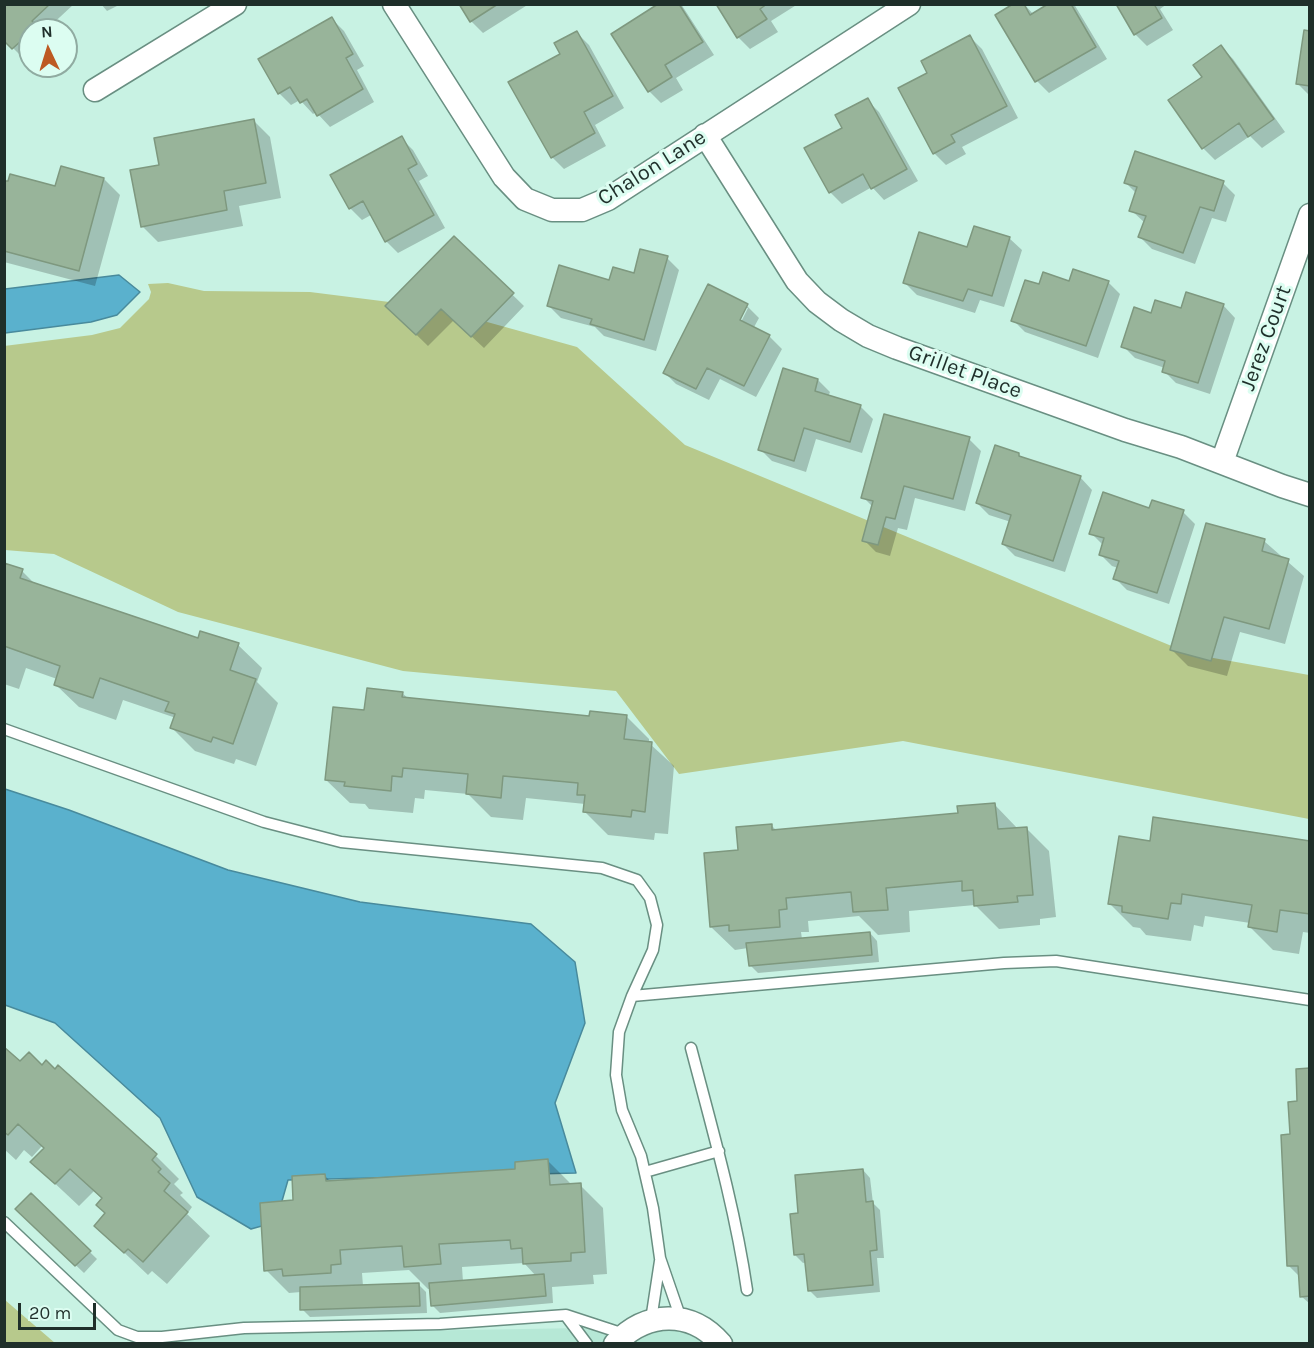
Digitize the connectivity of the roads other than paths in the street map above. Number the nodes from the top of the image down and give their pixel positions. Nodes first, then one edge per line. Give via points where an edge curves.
1 (235, 4) edge
2 (394, 4) edge
3 (909, 4) edge
4 (95, 90) dead end
5 (705, 135) junction
6 (1310, 215) edge
7 (1222, 462) junction
8 (1310, 495) edge
9 (4, 729) edge
10 (632, 996) junction
11 (1310, 1000) edge
12 (691, 1048) dead end
13 (718, 1151) junction
14 (645, 1172) junction
15 (4, 1222) edge
16 (660, 1258) junction
17 (747, 1290) dead end
18 (566, 1315) junction
19 (681, 1319) junction
20 (651, 1320) junction
21 (620, 1339) edge
22 (587, 1344) edge
23 (722, 1344) edge

1 - 4 street
2 - 5 street, Chalon Lane via 504,177 525,199 552,210 582,210 608,199
3 - 5 street, Chalon Lane
5 - 7 street, Grillet Place via 797,281 841,320 897,348
6 - 7 street, Jerez Court
7 - 8 street, Grillet Place
9 - 10 lane via 264,822 341,842 602,868 637,880 650,898 657,925 653,950
10 - 11 lane via 1056,961
10 - 14 lane via 619,1032 616,1075 622,1110
12 - 13 lane
13 - 14 lane
13 - 17 lane
14 - 16 lane
15 - 18 lane via 118,1330 137,1337 244,1328 440,1324
16 - 19 lane
16 - 20 lane
18 - 21 lane
18 - 22 lane
19 - 20 street
19 - 23 street via 705,1329
20 - 21 street

